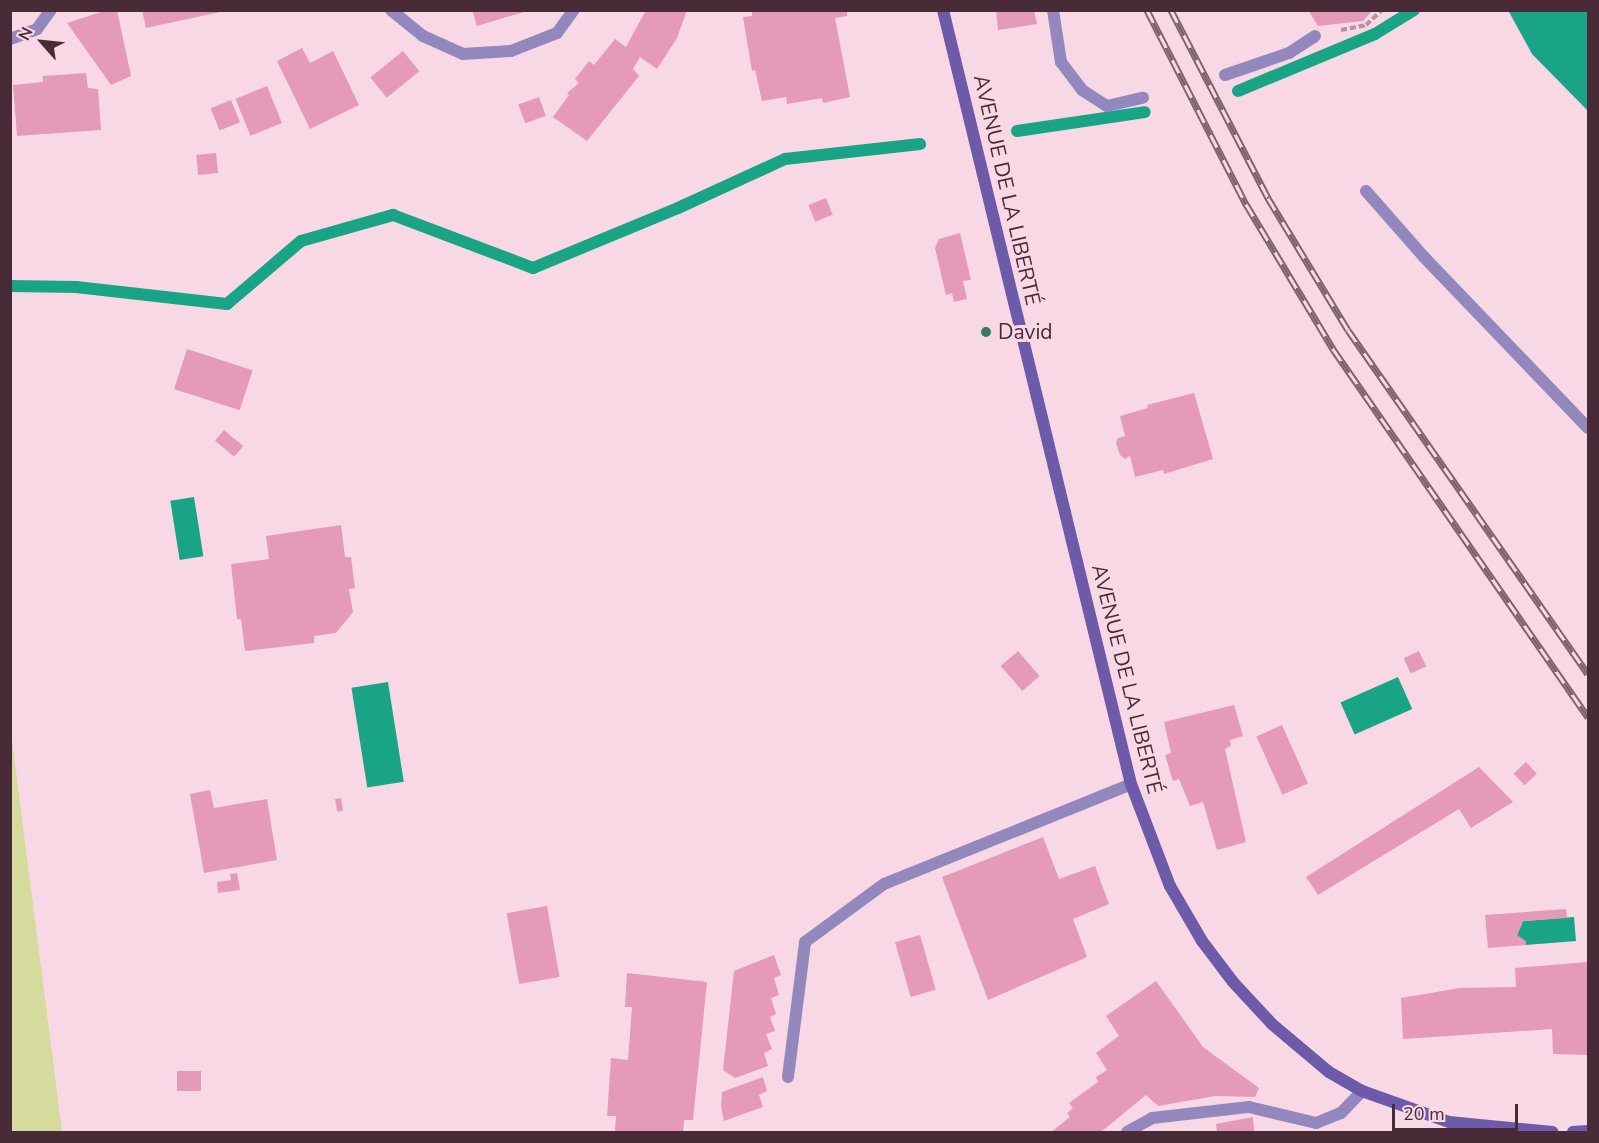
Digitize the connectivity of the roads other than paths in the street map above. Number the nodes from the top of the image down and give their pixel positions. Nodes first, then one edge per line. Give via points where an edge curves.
1 (51, 10) edge
2 (391, 10) edge
3 (574, 10) edge
4 (943, 10) edge
5 (1053, 10) edge
6 (1315, 36) road end
7 (10, 39) edge
8 (1225, 75) dead end
9 (1143, 98) dead end
10 (1366, 191) dead end
11 (1588, 428) edge
12 (1131, 784) junction
13 (788, 1077) dead end
14 (1362, 1091) junction
15 (1588, 1131) edge
16 (1127, 1132) edge
17 (1553, 1132) edge
18 (1573, 1132) edge

1 - 7 street via 37,29
2 - 3 street via 423,36 463,54 511,51 548,37
4 - 12 main road, AVENUE DE LA LIBERTÉ
5 - 9 street via 1061,62 1082,90 1107,106
6 - 8 street via 1289,53
10 - 11 street
12 - 13 street via 884,884 805,942
12 - 14 main road, AVENUE DE LA LIBERTÉ via 1170,886 1202,941 1272,1024 1329,1072
14 - 16 street via 1341,1113 1316,1123 1249,1107 1152,1118
14 - 17 main road, AVENUE DE LA LIBERTÉ via 1449,1122
15 - 18 main road

